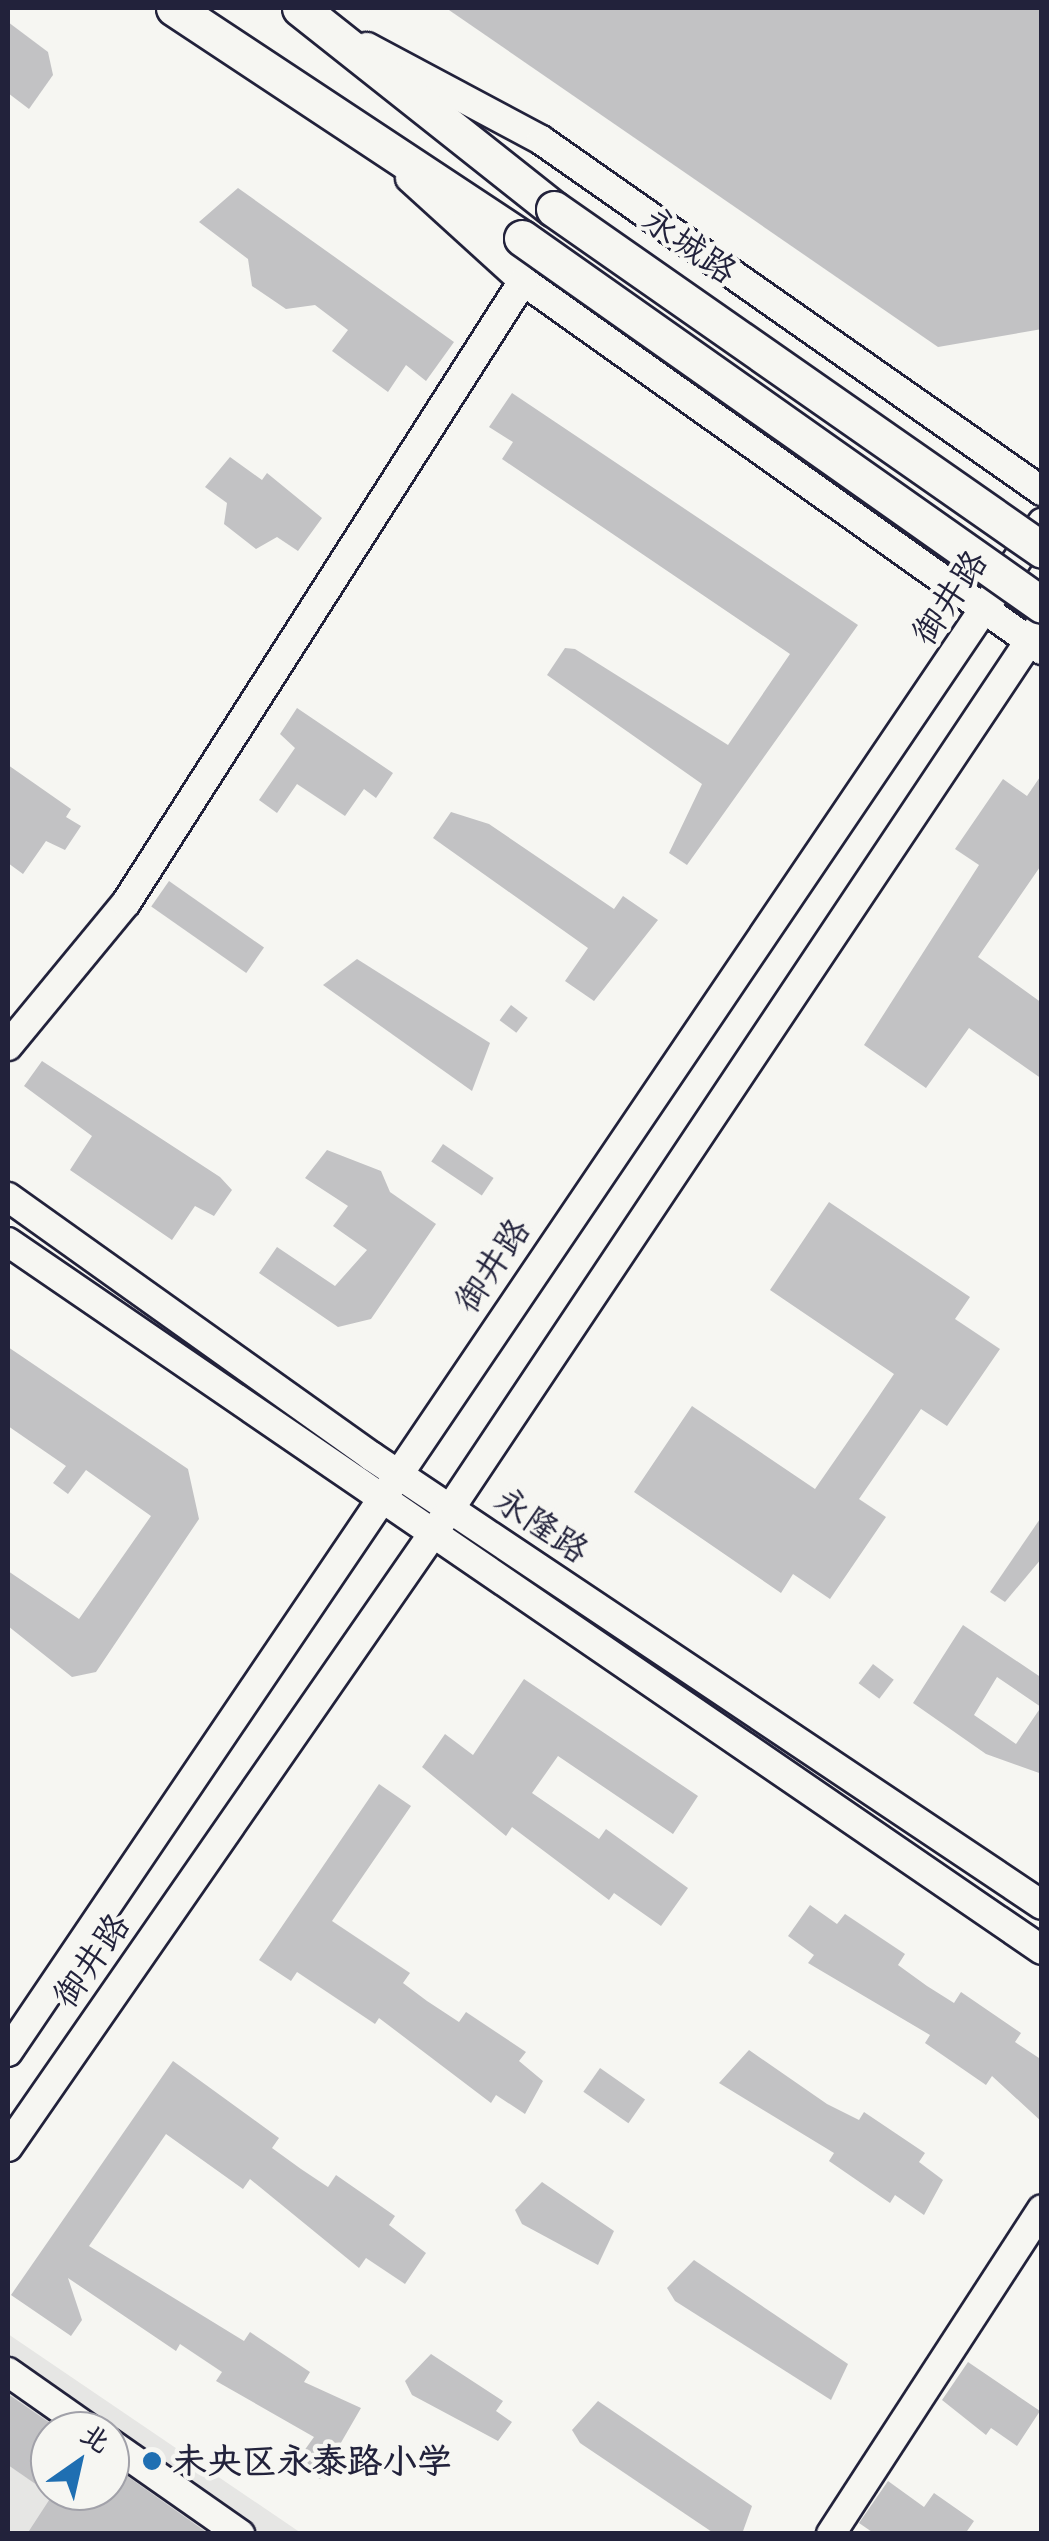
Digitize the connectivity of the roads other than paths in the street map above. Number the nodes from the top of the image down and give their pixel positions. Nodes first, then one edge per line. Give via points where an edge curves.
1 (174, 8) edge
2 (312, 16) edge
3 (375, 147) junction
4 (523, 281) junction
5 (1042, 491) edge
6 (1042, 523) edge
7 (1042, 550) edge
8 (1042, 605) edge
9 (986, 610) junction
10 (1037, 638) edge
11 (8, 1046) edge
12 (8, 1197) edge
13 (8, 1242) edge
14 (396, 1472) junction
15 (378, 1499) junction
16 (450, 1509) junction
17 (429, 1539) junction
18 (1042, 1905) edge
19 (1042, 1950) edge
20 (8, 2052) edge
21 (8, 2147) edge
22 (1042, 2209) edge
23 (8, 2372) edge
24 (64, 2411) edge
25 (130, 2457) edge
26 (240, 2534) edge
27 (831, 2534) edge

1 - 3 main road
2 - 5 street, 永城路 via 540,140
2 - 7 main road, 永城路, bridge via 554,208
3 - 4 street
3 - 8 main road, bridge via 522,238
4 - 9 street
4 - 11 street via 126,903
6 - 9 street, 御井路
9 - 10 street
9 - 14 street, 御井路
10 - 16 street, 御井路
12 - 14 street, 永隆路
13 - 15 street
14 - 15 street, 御井路
14 - 16 street, 永隆路
15 - 17 street
15 - 20 street, 御井路
16 - 17 street, 御井路
16 - 18 street, 永隆路
17 - 19 street
17 - 21 street, 御井路
22 - 27 street
23 - 24 street
25 - 26 street

